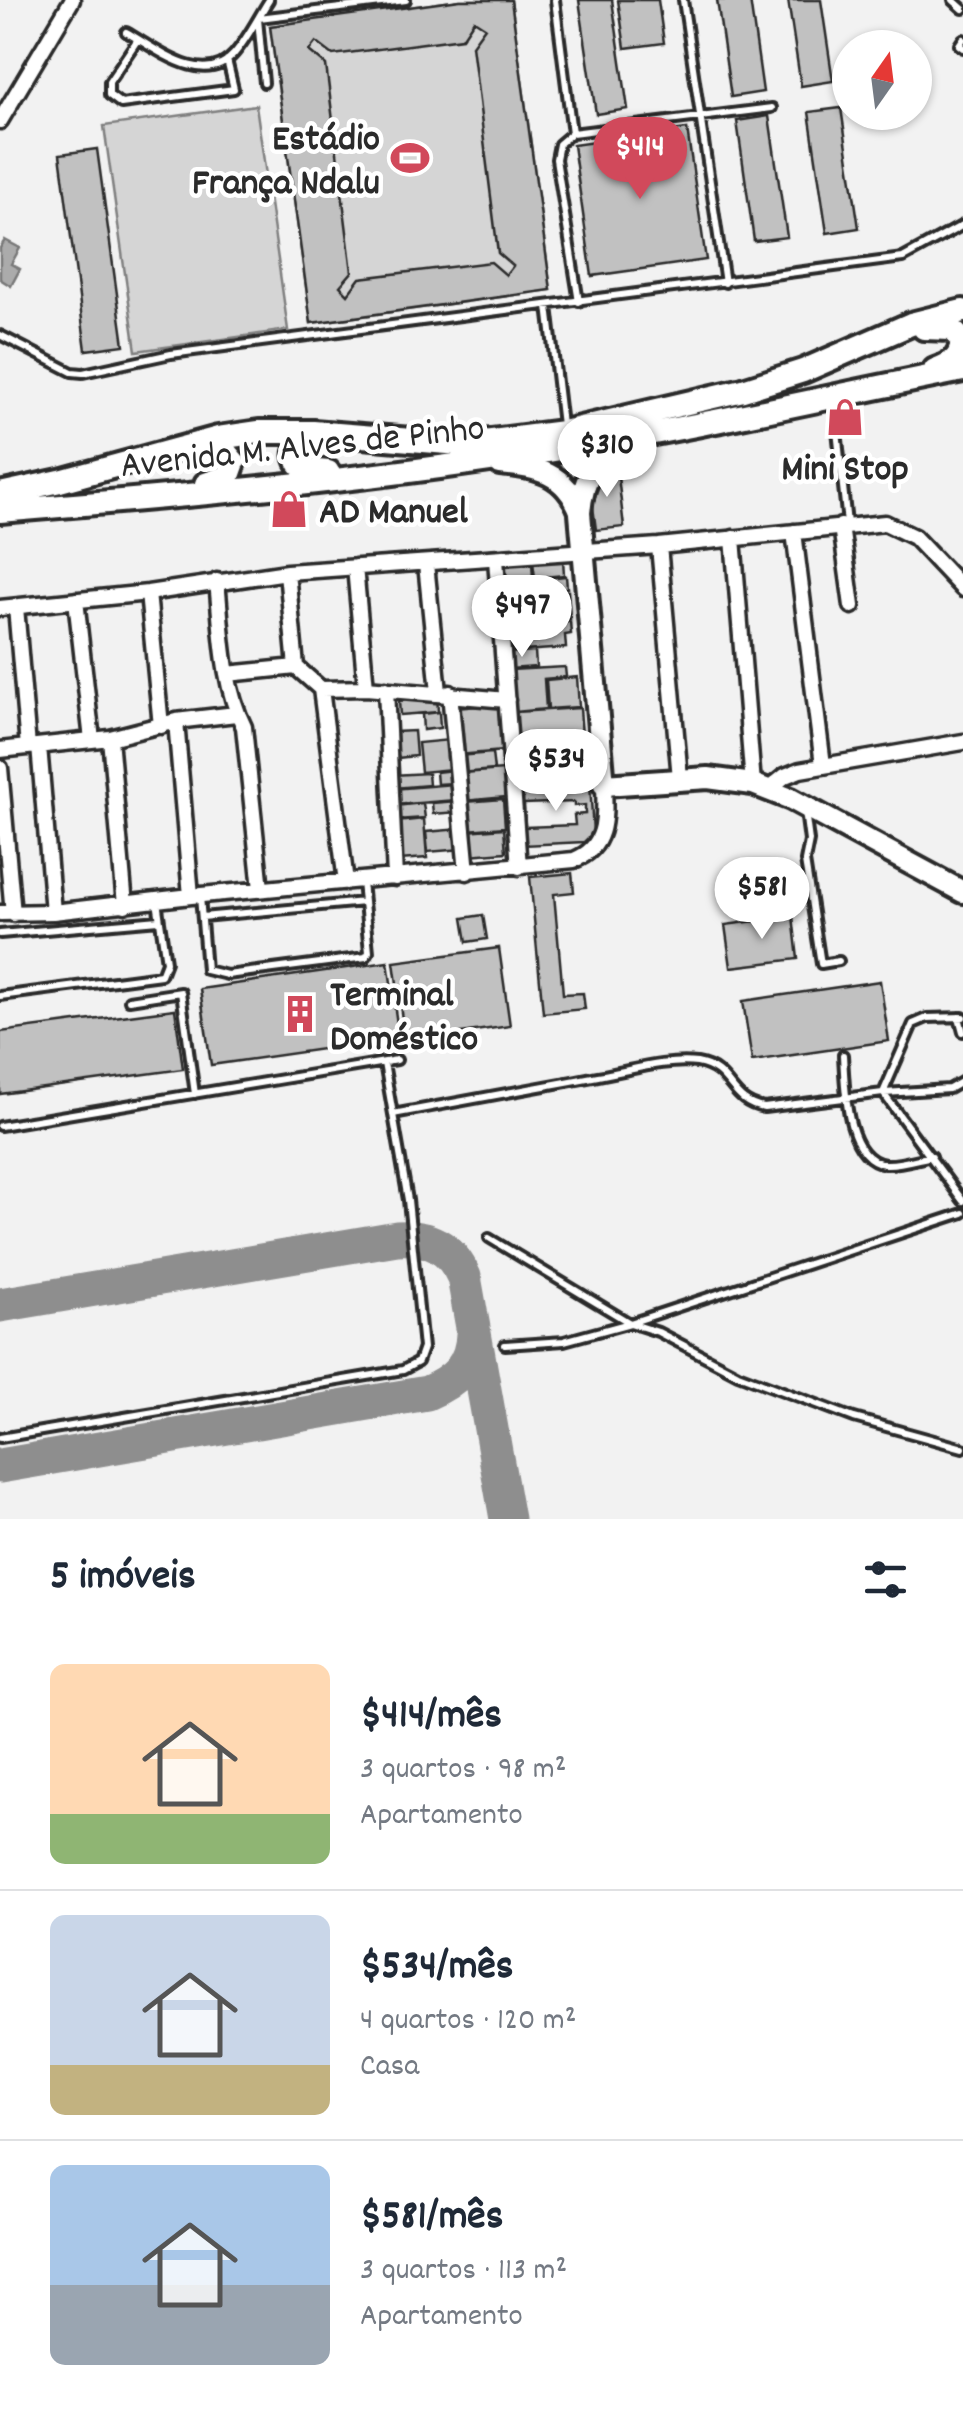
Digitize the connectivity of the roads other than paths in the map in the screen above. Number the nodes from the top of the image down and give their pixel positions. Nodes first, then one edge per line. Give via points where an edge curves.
1 (269, 0) edge
2 (406, 0) edge
3 (555, 0) edge
4 (682, 0) edge
5 (953, 0) edge
6 (66, 2) edge
7 (963, 8) edge
8 (258, 18) junction
9 (126, 32) dead end
10 (138, 39) junction
11 (963, 39) edge
12 (963, 48) edge
13 (227, 60) junction
14 (264, 83) dead end
15 (772, 108) dead end
16 (699, 118) junction
17 (0, 120) edge
18 (572, 134) junction
19 (963, 225) edge
20 (725, 283) junction
21 (579, 302) junction
22 (548, 306) junction
23 (963, 312) edge
24 (0, 335) edge
25 (881, 337) junction
26 (963, 370) edge
27 (893, 384) junction
28 (834, 396) junction
29 (665, 430) junction
30 (563, 432) junction
31 (401, 440) junction
32 (463, 463) junction
33 (123, 465) junction
34 (405, 469) junction
35 (0, 494) edge
36 (124, 499) junction
37 (0, 511) edge
38 (580, 513) junction
39 (844, 526) junction
40 (794, 532) junction
41 (733, 538) junction
42 (659, 546) junction
43 (583, 552) junction
44 (496, 558) junction
45 (426, 564) junction
46 (355, 568) junction
47 (287, 572) junction
48 (217, 581) junction
49 (963, 589) edge
50 (148, 592) junction
51 (76, 600) junction
52 (852, 606) dead end
53 (8, 608) edge
54 (296, 667) junction
55 (227, 674) junction
56 (366, 688) junction
57 (321, 689) junction
58 (386, 689) junction
59 (445, 693) junction
60 (507, 700) junction
61 (236, 714) junction
62 (169, 723) junction
63 (110, 738) junction
64 (92, 740) junction
65 (963, 742) edge
66 (33, 746) junction
67 (0, 750) edge
68 (823, 765) junction
69 (0, 768) edge
70 (680, 778) junction
71 (512, 782) junction
72 (604, 782) junction
73 (761, 786) junction
74 (804, 806) junction
75 (519, 867) junction
76 (466, 872) junction
77 (396, 878) junction
78 (346, 882) junction
79 (362, 882) junction
80 (261, 889) junction
81 (963, 892) edge
82 (196, 895) junction
83 (157, 900) junction
84 (364, 902) junction
85 (125, 905) junction
86 (53, 912) junction
87 (6, 913) edge
88 (202, 916) junction
89 (159, 920) junction
90 (0, 934) edge
91 (839, 961) dead end
92 (0, 996) edge
93 (128, 1000) dead end
94 (961, 1017) edge
95 (963, 1032) edge
96 (843, 1055) dead end
97 (397, 1060) dead end
98 (384, 1063) junction
99 (963, 1081) edge
100 (949, 1089) junction
101 (963, 1091) edge
102 (195, 1094) junction
103 (883, 1094) junction
104 (846, 1098) junction
105 (394, 1114) junction
106 (0, 1126) edge
107 (932, 1156) junction
108 (963, 1201) edge
109 (963, 1213) edge
110 (490, 1238) dead end
111 (630, 1323) junction
112 (505, 1344) dead end
113 (0, 1438) edge
114 (963, 1448) edge

1 - 8 lane
2 - 8 lane
3 - 18 lane
4 - 16 lane
5 - 7 lane
6 - 17 street
8 - 13 lane
8 - 14 lane
9 - 10 lane
10 - 13 lane via 188,66
10 - 13 lane via 110,82 109,95 121,104 234,88
11 - 12 lane
15 - 16 lane
16 - 18 lane
16 - 20 lane
18 - 21 lane via 559,144 556,159
19 - 20 lane via 903,258
20 - 21 lane
21 - 22 lane
22 - 24 lane via 170,354 83,373
22 - 30 lane
23 - 25 main road, Avenida M. Alves de Pinho
25 - 27 main road via 939,327 961,338 952,362
25 - 30 main road, Avenida M. Alves de Pinho via 743,390
26 - 27 main road, Avenida M. Alves de Pinho
27 - 28 main road, Avenida M. Alves de Pinho
28 - 29 main road, Avenida M. Alves de Pinho
28 - 39 lane
29 - 32 main road, Avenida M. Alves de Pinho
29 - 38 street via 620,446 596,464 582,489
30 - 31 main road, Avenida M. Alves de Pinho via 476,443
31 - 33 main road, Avenida M. Alves de Pinho via 258,432
31 - 34 main road via 317,436 299,446 296,458 314,472
32 - 34 main road, Avenida M. Alves de Pinho
32 - 38 street via 550,473 574,496
33 - 35 main road, Avenida M. Alves de Pinho
33 - 36 main road via 213,448 234,462 229,476 214,483
34 - 36 main road, Avenida M. Alves de Pinho
36 - 37 main road, Avenida M. Alves de Pinho
38 - 43 street
39 - 40 street
39 - 49 street via 898,527
39 - 52 street
40 - 41 street
40 - 68 street
41 - 42 street
41 - 73 street
42 - 43 street
42 - 70 street
43 - 44 street
43 - 72 street
44 - 45 street
44 - 60 street
45 - 46 street
45 - 59 street
46 - 47 street
46 - 56 street
47 - 48 street
47 - 54 street
48 - 50 street
48 - 55 street
50 - 51 street
50 - 62 street
51 - 53 street
51 - 64 street
53 - 66 street
54 - 55 street
54 - 57 street
55 - 61 street
56 - 57 street
56 - 58 street
57 - 78 street
58 - 59 street
58 - 77 street
59 - 60 street
59 - 76 street
60 - 71 street
61 - 62 street
61 - 80 street via 244,727
62 - 63 street
62 - 82 street
63 - 64 street
63 - 85 street
64 - 66 street
65 - 68 street
66 - 67 street
66 - 86 street
68 - 73 street
69 - 87 street
70 - 72 street
70 - 73 street
71 - 72 street
71 - 75 street
72 - 75 street via 603,834 591,851 574,860
73 - 74 street
74 - 81 street
74 - 91 lane via 821,964
75 - 76 street
76 - 77 street
77 - 79 street
78 - 79 street
78 - 80 street
79 - 84 lane
80 - 82 street
82 - 83 street
82 - 88 lane
83 - 85 street
83 - 89 lane
84 - 88 lane
84 - 88 lane via 366,956 227,975 206,970
85 - 86 street
86 - 87 street
89 - 90 lane
89 - 92 lane via 166,962 161,975
93 - 102 lane via 182,992
94 - 95 lane
94 - 103 lane via 913,1024
96 - 104 lane
97 - 98 lane
98 - 102 lane
98 - 105 lane
99 - 100 lane
100 - 101 lane
100 - 103 lane
102 - 106 lane
103 - 104 lane
103 - 107 lane
104 - 105 lane via 750,1106 727,1078 695,1063
104 - 107 lane via 859,1146 872,1160 888,1164
105 - 113 lane via 423,1348 412,1367
107 - 108 lane
109 - 111 lane
110 - 111 lane
111 - 112 lane via 564,1341
111 - 114 lane via 854,1418

